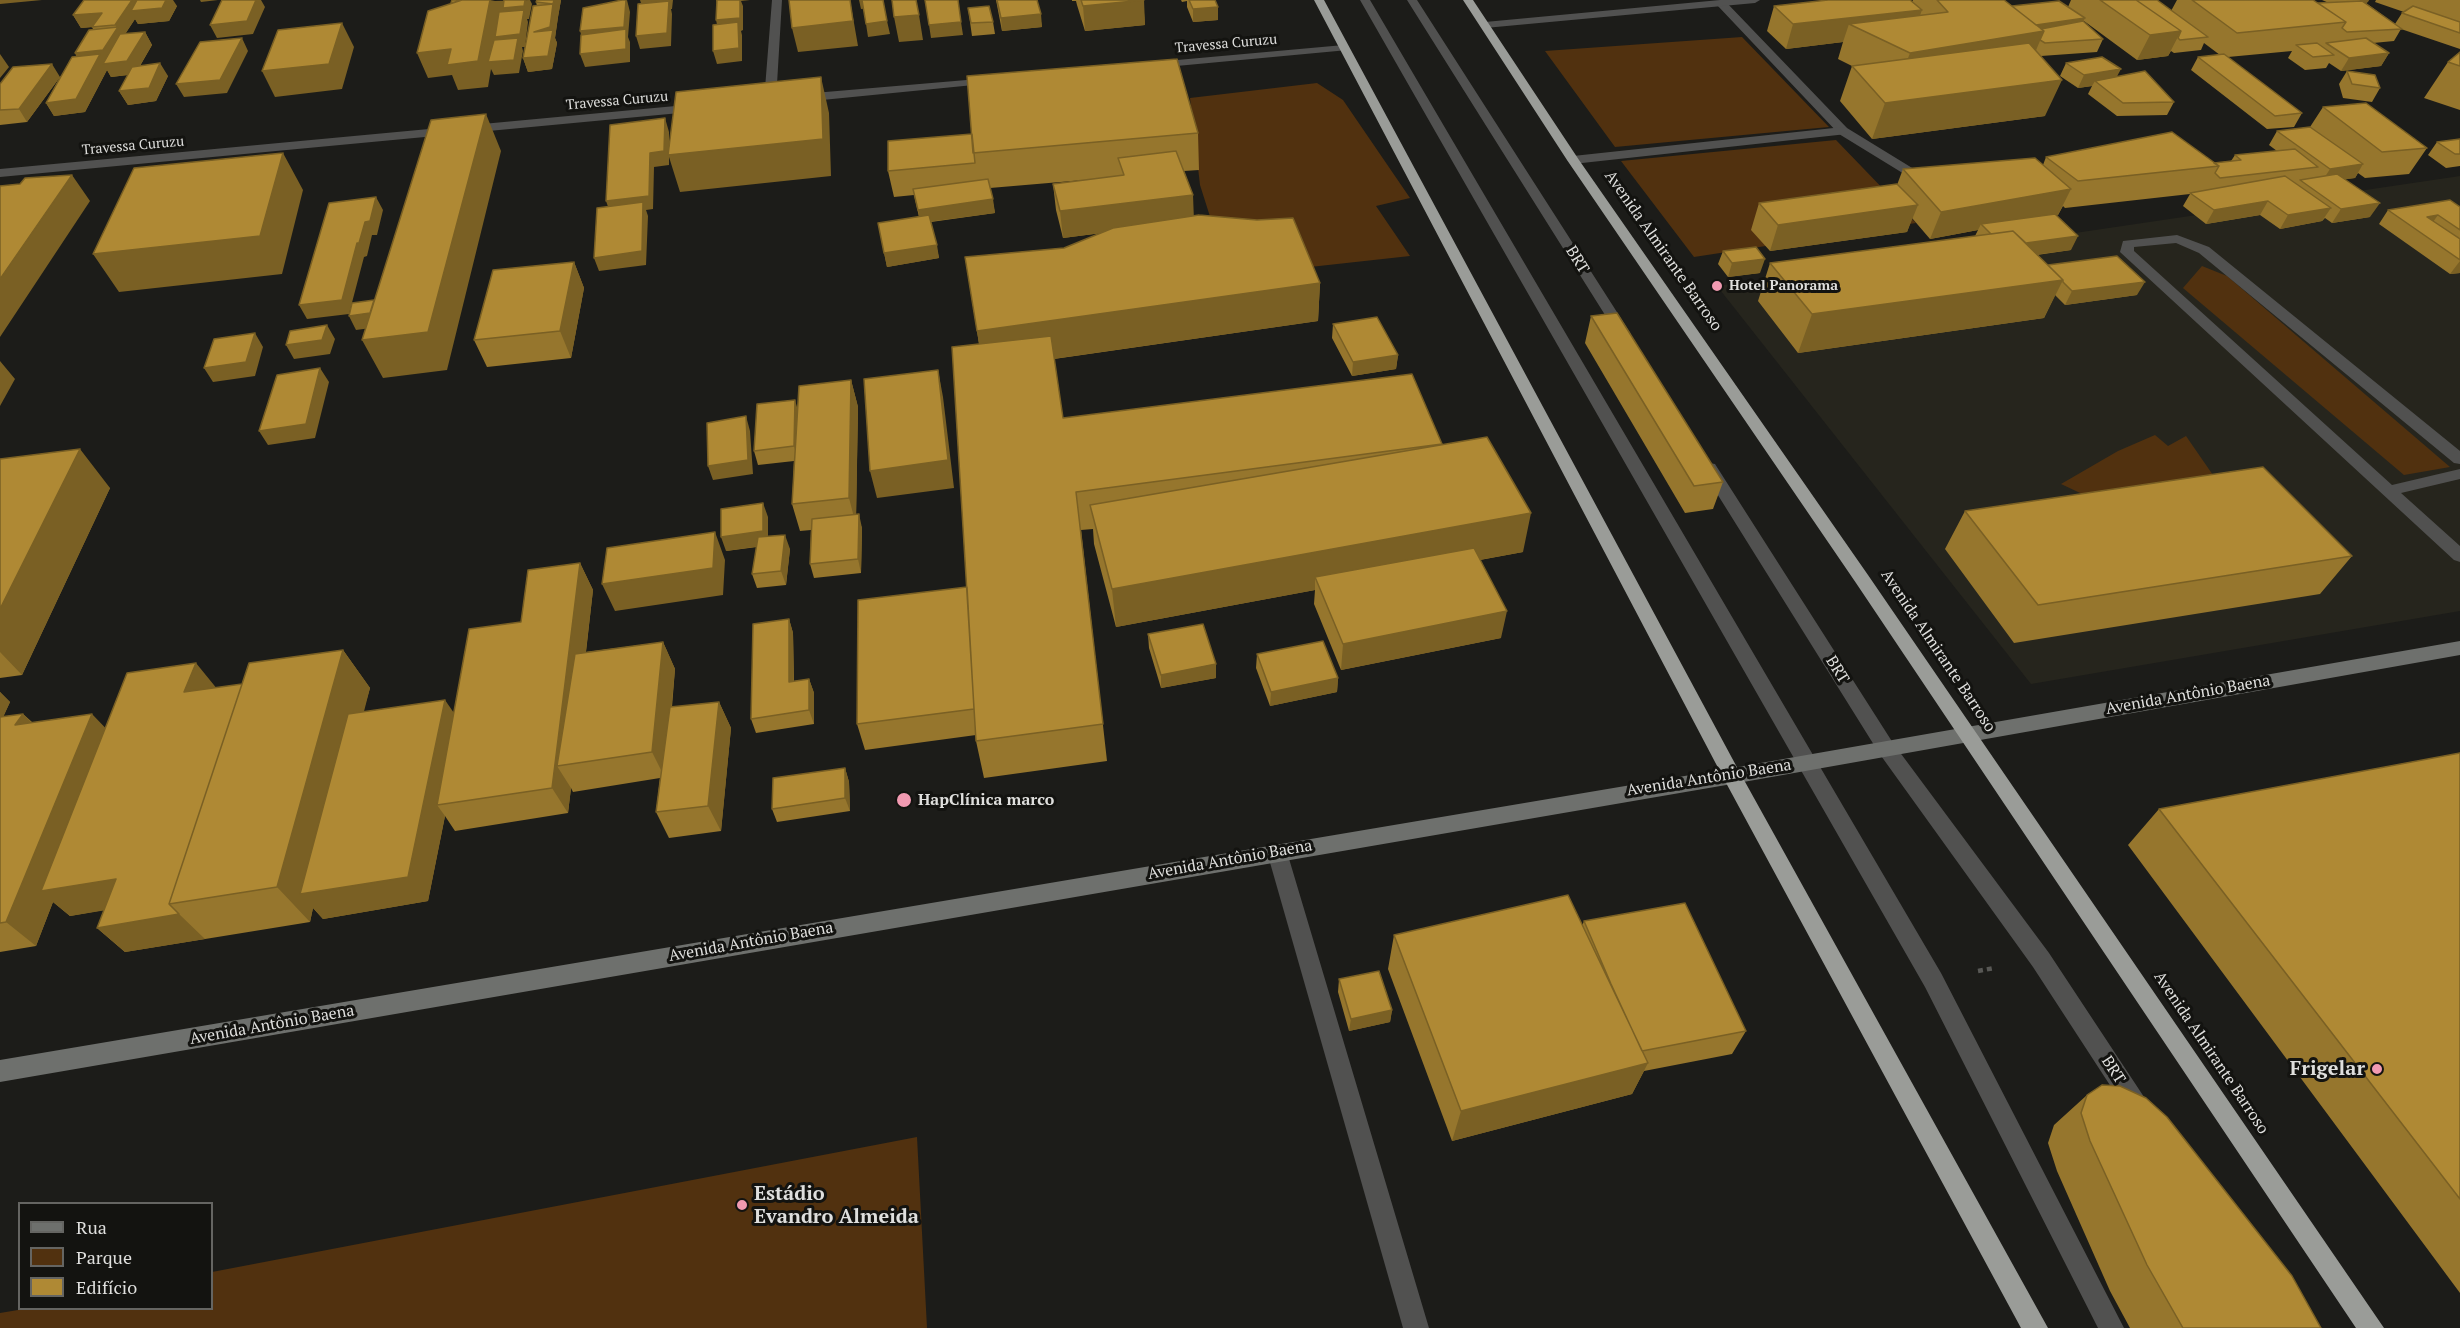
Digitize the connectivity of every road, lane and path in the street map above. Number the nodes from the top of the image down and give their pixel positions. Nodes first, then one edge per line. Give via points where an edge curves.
1 (777, 0) edge
2 (1318, 0) edge
3 (1365, 0) edge
4 (1412, 0) edge
5 (1468, 0) edge
6 (1755, 0) edge
7 (1721, 3) junction
8 (1485, 25) junction
9 (1344, 48) junction
10 (1145, 66) edge
11 (1005, 79) edge
12 (711, 107) edge
13 (1844, 130) junction
14 (1573, 160) junction
15 (0, 173) edge
16 (1935, 182) edge
17 (1634, 350) edge
18 (2460, 459) edge
19 (1704, 460) edge
20 (2460, 474) edge
21 (2389, 491) junction
22 (2460, 556) edge
23 (2460, 648) edge
24 (1967, 734) junction
25 (1886, 748) junction
26 (1806, 762) junction
27 (1732, 776) junction
28 (1277, 852) junction
29 (2041, 960) junction
30 (1933, 980) junction
31 (0, 1071) edge
32 (2150, 1127) edge
33 (1416, 1328) edge
34 (2035, 1328) edge
35 (2111, 1328) edge
36 (2371, 1328) edge

1 - 11 street via 776,101
2 - 9 highway
3 - 26 street
4 - 17 street, BRT
5 - 8 highway, Avenida Almirante Barroso
6 - 7 street
7 - 8 street
7 - 13 street
8 - 14 highway, Avenida Almirante Barroso
9 - 10 street, Travessa Curuzu
9 - 27 highway
12 - 15 street, Travessa Curuzu
13 - 14 street
13 - 16 street via 1918,177
14 - 24 highway, Avenida Almirante Barroso
18 - 21 street via 2204,250 2177,239 2128,244 2127,252
19 - 25 street, BRT
20 - 21 street
21 - 22 street
23 - 24 street, Avenida Antônio Baena
24 - 25 street, Avenida Antônio Baena
24 - 36 highway, Avenida Almirante Barroso
25 - 26 street, Avenida Antônio Baena
25 - 29 street, BRT
26 - 27 street, Avenida Antônio Baena
26 - 30 street
27 - 28 street, Avenida Antônio Baena
27 - 34 highway
28 - 31 street, Avenida Antônio Baena
28 - 33 street
29 - 30 path
29 - 32 street, BRT
30 - 35 street

